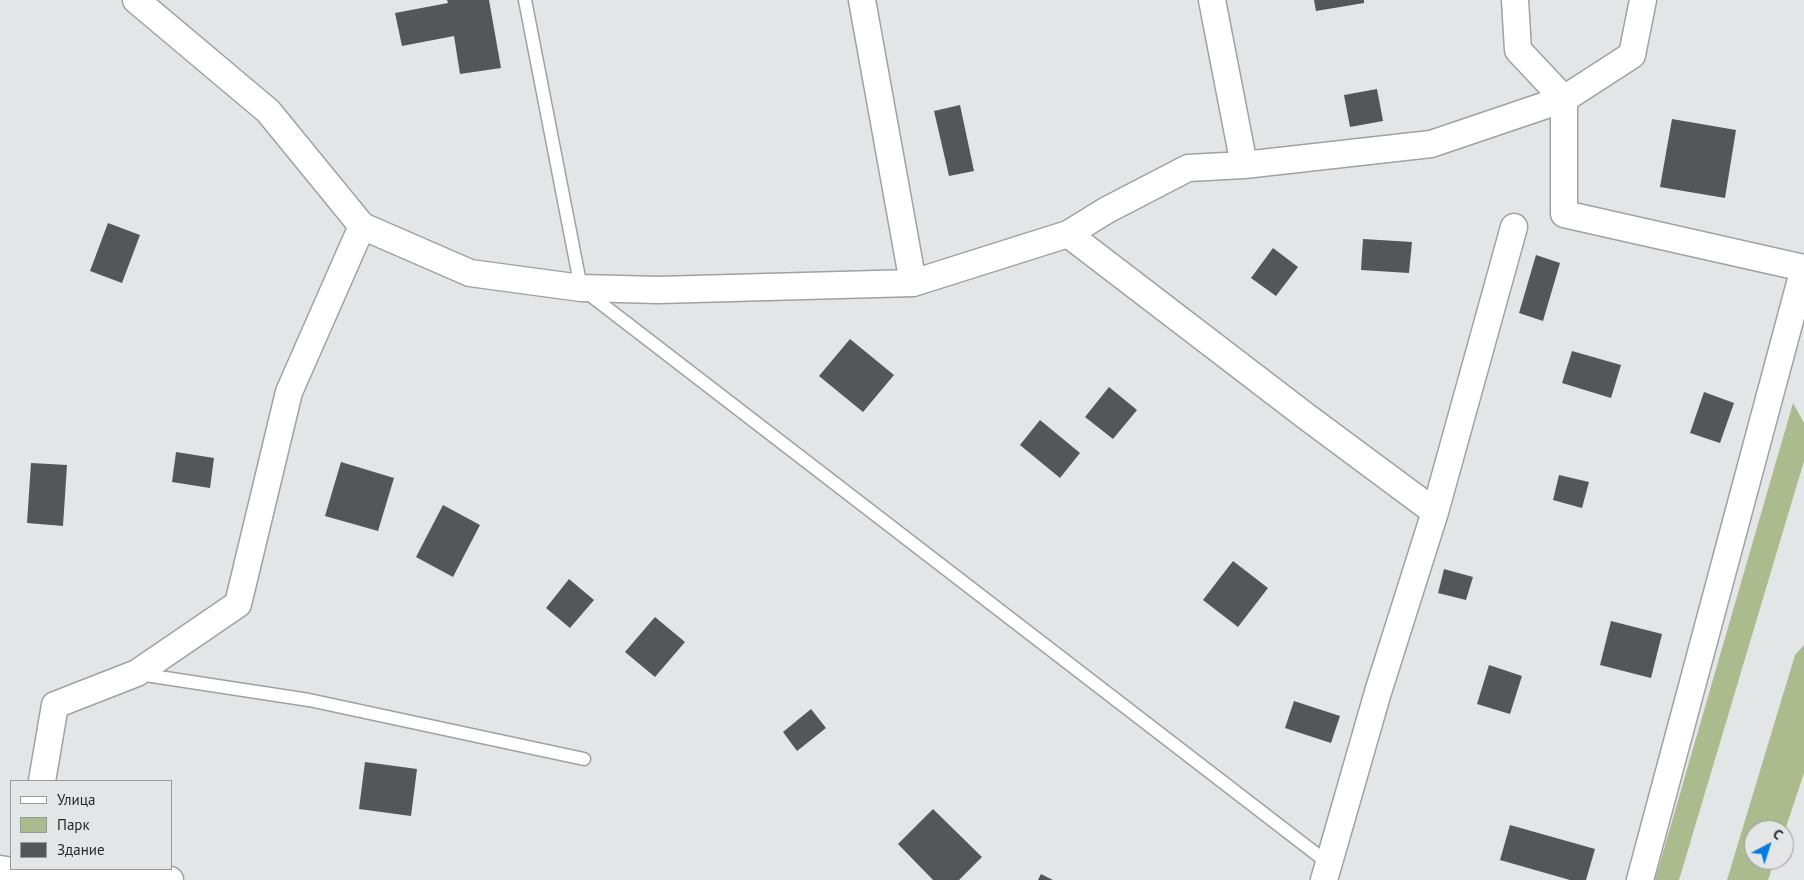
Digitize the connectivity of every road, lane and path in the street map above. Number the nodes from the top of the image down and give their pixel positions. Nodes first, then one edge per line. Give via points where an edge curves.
1 (136, 0) edge
2 (525, 0) edge
3 (862, 0) edge
4 (1212, 0) edge
5 (1515, 0) edge
6 (1643, 0) edge
7 (1564, 99) junction
8 (1244, 165) junction
9 (362, 226) junction
10 (1514, 227) dead end
11 (1068, 234) junction
12 (1804, 268) edge
13 (913, 283) junction
14 (581, 288) junction
15 (1800, 297) edge
16 (1435, 512) junction
17 (137, 673) junction
18 (584, 759) dead end
19 (42, 780) edge
20 (14, 870) edge
21 (28, 871) edge
22 (1326, 872) edge
23 (170, 880) edge
24 (1640, 880) edge

1 - 9 street via 268,111
2 - 14 lane
3 - 13 street
4 - 8 street
5 - 7 street via 1518,50
6 - 7 street via 1632,55
7 - 8 street via 1431,144
7 - 12 street via 1564,214
8 - 11 street via 1188,168
9 - 14 street via 470,273
9 - 17 street via 289,392 238,604
10 - 16 street
11 - 13 street
11 - 16 street
12 - 15 street
13 - 14 street via 658,290
14 - 22 lane
15 - 24 street
16 - 22 street
17 - 18 lane via 309,700
17 - 19 street via 55,704
20 - 21 street
21 - 23 street

